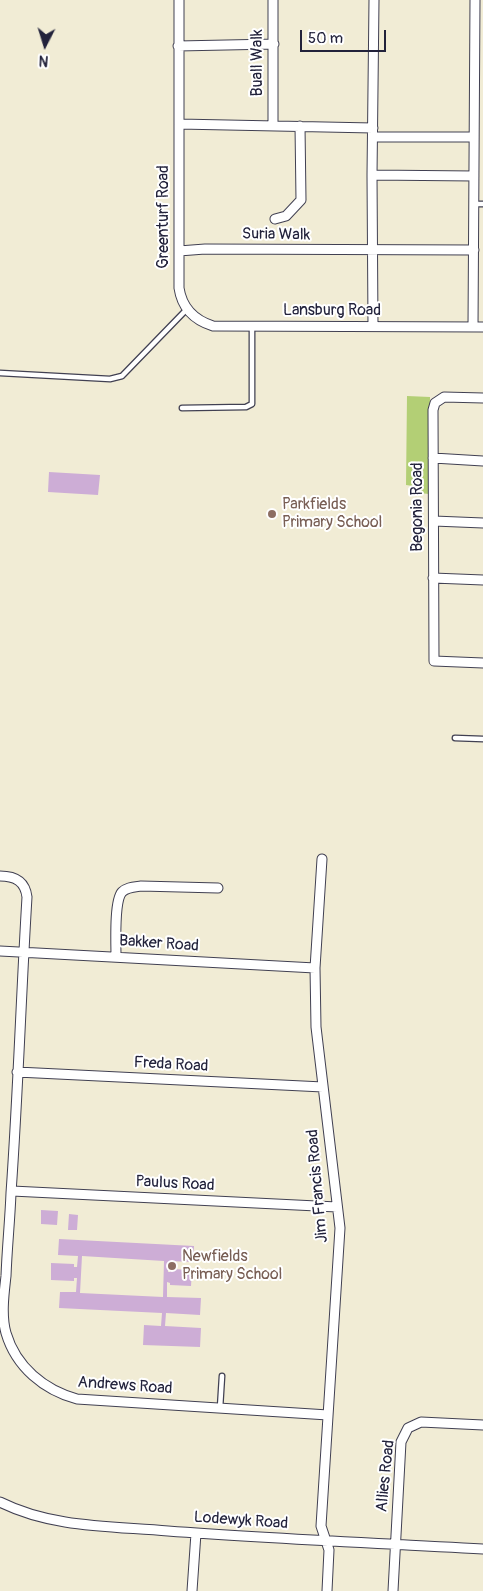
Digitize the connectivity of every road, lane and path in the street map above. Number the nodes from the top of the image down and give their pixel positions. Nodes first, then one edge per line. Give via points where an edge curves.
1 (179, 0) edge
2 (273, 0) edge
3 (374, 0) edge
4 (475, 0) edge
5 (274, 44) junction
6 (178, 46) junction
7 (179, 124) junction
8 (273, 125) junction
9 (300, 126) junction
10 (373, 133) junction
11 (474, 137) junction
12 (479, 153) edge
13 (372, 175) junction
14 (474, 176) junction
15 (479, 204) edge
16 (275, 219) dead end
17 (373, 249) junction
18 (179, 250) junction
19 (474, 250) junction
20 (186, 309) junction
21 (252, 326) junction
22 (374, 326) junction
23 (483, 327) edge
24 (473, 328) junction
25 (0, 373) edge
26 (483, 398) edge
27 (182, 408) dead end
28 (433, 458) junction
29 (483, 461) edge
30 (434, 521) junction
31 (483, 523) edge
32 (433, 578) junction
33 (483, 580) edge
34 (483, 663) edge
35 (455, 738) dead end
36 (483, 739) edge
37 (322, 859) dead end
38 (0, 876) edge
39 (218, 888) dead end
40 (0, 951) edge
41 (24, 952) junction
42 (116, 956) junction
43 (315, 968) junction
44 (17, 1072) junction
45 (322, 1087) junction
46 (12, 1191) junction
47 (338, 1207) junction
48 (2, 1299) edge
49 (222, 1376) dead end
50 (220, 1408) junction
51 (328, 1415) junction
52 (483, 1425) edge
53 (0, 1502) edge
54 (196, 1533) junction
55 (325, 1541) junction
56 (395, 1544) junction
57 (483, 1549) edge
58 (192, 1591) edge
59 (327, 1591) edge
60 (393, 1591) edge

1 - 6 street, Greenturf Road
2 - 5 street, Buall Walk
3 - 10 street
4 - 11 street
5 - 6 street
5 - 8 street, Buall Walk
6 - 7 street, Greenturf Road
7 - 8 street
7 - 18 street, Greenturf Road
8 - 9 street
9 - 10 street
9 - 16 street, Suria Walk via 301,200 286,216
10 - 11 street
10 - 13 street
11 - 12 street
12 - 14 street
13 - 14 street
13 - 17 street
14 - 15 street
15 - 19 street
17 - 18 street, Suria Walk
17 - 19 street, Suria Walk
17 - 22 street
18 - 20 street, Greenturf Road via 179,288
19 - 24 street
20 - 21 street, Lansburg Road via 196,319 213,326
20 - 25 lane via 118,378
21 - 22 street, Lansburg Road
21 - 27 lane via 252,404 246,407
22 - 24 street, Lansburg Road
23 - 24 street, Lansburg Road
26 - 28 street, Begonia Road via 444,397 435,403
28 - 29 street
28 - 30 street, Begonia Road
30 - 31 street
30 - 32 street, Begonia Road
32 - 33 street
32 - 34 street, Begonia Road via 434,661
35 - 36 lane
37 - 43 street, Jim Francis Road
38 - 41 street, Andrews Road via 16,878 26,890
39 - 42 street via 141,886 124,891 119,900
40 - 41 street, Bakker Road
41 - 42 street, Bakker Road
41 - 44 street, Andrews Road
42 - 43 street, Bakker Road
43 - 45 street, Jim Francis Road
44 - 45 street, Freda Road
44 - 46 street, Andrews Road
45 - 47 street, Jim Francis Road
46 - 47 street, Paulus Road
46 - 48 street, Andrews Road
47 - 51 street, Jim Francis Road via 340,1228
48 - 50 street, Andrews Road via 6,1332 17,1357 34,1378 60,1394 77,1399
49 - 50 lane
50 - 51 street, Andrews Road
51 - 55 street, Jim Francis Road via 321,1526
52 - 56 street, Allies Road via 421,1422 408,1428 401,1442
53 - 54 street, Lodewyk Road via 26,1514 69,1523
54 - 55 street, Lodewyk Road
54 - 58 street
55 - 56 street, Lodewyk Road
55 - 59 street, Jim Francis Road via 329,1550
56 - 57 street, Lodewyk Road
56 - 60 street, Allies Road

